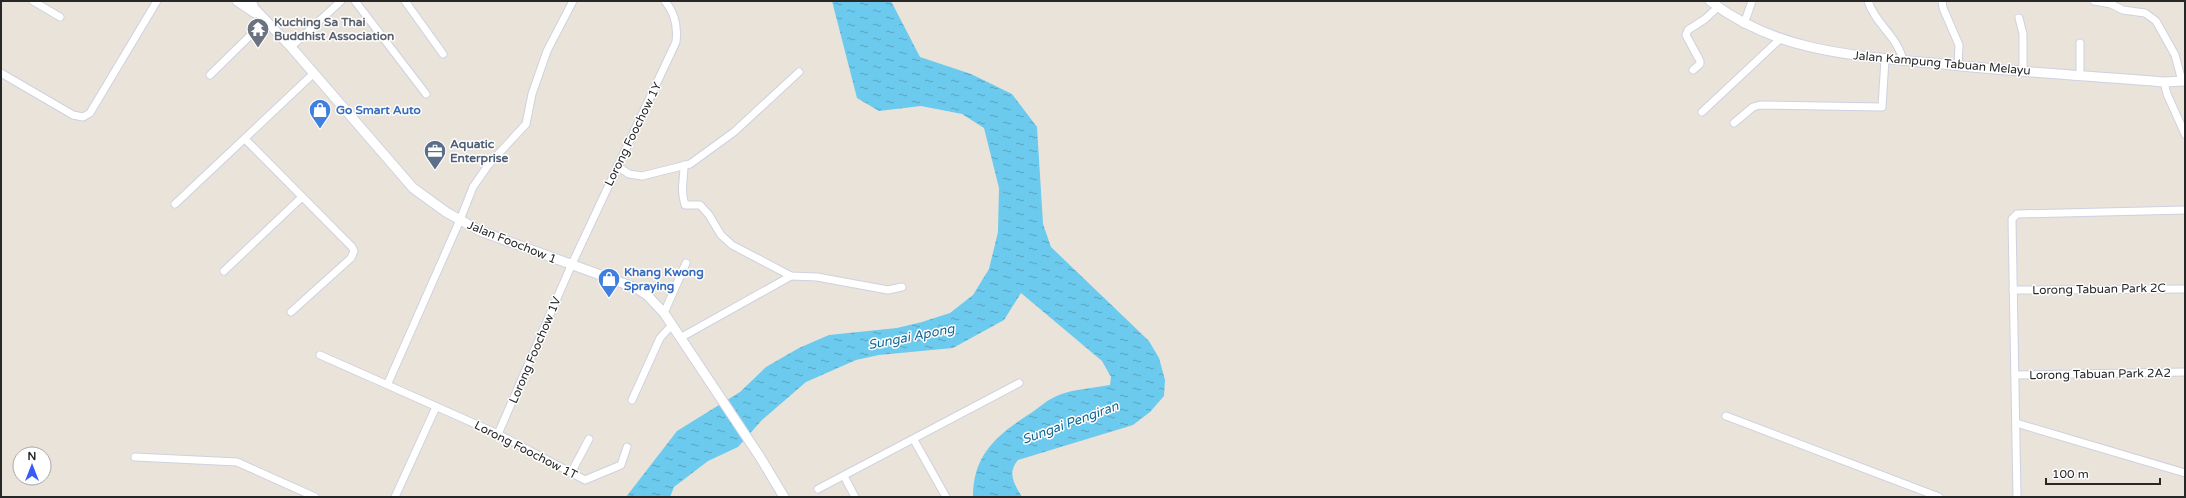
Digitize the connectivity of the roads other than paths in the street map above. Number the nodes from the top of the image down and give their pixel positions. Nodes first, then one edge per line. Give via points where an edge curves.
1 (32, 1) edge
2 (157, 1) edge
3 (237, 1) edge
4 (251, 1) edge
5 (341, 1) edge
6 (355, 1) edge
7 (405, 1) edge
8 (573, 1) edge
9 (665, 1) edge
10 (1710, 1) edge
11 (1752, 1) edge
12 (1868, 1) edge
13 (1942, 1) edge
14 (2094, 1) edge
15 (1718, 7) junction
16 (60, 17) dead end
17 (264, 18) junction
18 (2019, 18) dead end
19 (1744, 24) junction
20 (1780, 39) junction
21 (2080, 43) dead end
22 (291, 47) junction
23 (443, 54) dead end
24 (1885, 59) junction
25 (1903, 61) junction
26 (1958, 66) junction
27 (1692, 70) dead end
28 (799, 72) dead end
29 (2023, 72) junction
30 (1, 73) edge
31 (313, 74) junction
32 (210, 76) dead end
33 (2080, 76) junction
34 (2183, 81) edge
35 (2164, 82) junction
36 (426, 94) dead end
37 (1702, 112) dead end
38 (1734, 122) dead end
39 (2185, 134) edge
40 (245, 139) junction
41 (684, 165) junction
42 (617, 166) junction
43 (302, 197) junction
44 (175, 204) dead end
45 (2185, 210) edge
46 (460, 220) junction
47 (686, 262) dead end
48 (571, 266) junction
49 (224, 270) dead end
50 (791, 276) junction
51 (902, 287) dead end
52 (2185, 289) edge
53 (2013, 290) junction
54 (291, 312) dead end
55 (664, 313) junction
56 (671, 326) junction
57 (680, 338) junction
58 (320, 355) dead end
59 (2185, 372) edge
60 (2015, 376) junction
61 (388, 383) junction
62 (1019, 383) dead end
63 (632, 400) dead end
64 (436, 407) junction
65 (1726, 416) dead end
66 (2016, 423) junction
67 (498, 434) junction
68 (589, 439) dead end
69 (914, 440) junction
70 (627, 447) dead end
71 (135, 457) dead end
72 (571, 473) junction
73 (2185, 473) edge
74 (844, 476) junction
75 (818, 489) dead end
76 (302, 495) edge
77 (315, 497) edge
78 (395, 497) edge
79 (784, 497) edge
80 (855, 497) edge
81 (946, 497) edge
82 (1939, 497) edge
83 (2017, 497) edge

1 - 16 street
2 - 30 street via 90,113 83,117 74,115
3 - 17 street
4 - 17 street, Jalan Foochow 1
5 - 22 street
6 - 36 street
7 - 23 street
8 - 46 street via 547,51 532,94 526,124 489,164 473,187
9 - 42 street, Lorong Foochow 1Y via 673,10 678,31 676,42
10 - 15 street, Jalan Kampung Tabuan Melayu
11 - 19 street
12 - 25 street via 1871,11 1897,43
13 - 26 street via 1959,46
14 - 34 street via 2111,4 2123,10 2145,13 2156,21 2175,55
15 - 19 street, Jalan Kampung Tabuan Melayu
15 - 27 street via 1688,30 1686,35 1700,61
17 - 22 street, Jalan Foochow 1
17 - 32 street
18 - 29 street via 2023,34
19 - 20 street, Jalan Kampung Tabuan Melayu
20 - 24 street, Jalan Kampung Tabuan Melayu via 1828,51
20 - 37 street
21 - 33 street
22 - 31 street, Jalan Foochow 1
24 - 25 street, Jalan Kampung Tabuan Melayu
24 - 38 street via 1882,107 1760,105 1753,107
25 - 26 street, Jalan Kampung Tabuan Melayu
26 - 29 street, Jalan Kampung Tabuan Melayu
28 - 41 street via 713,149 690,164
29 - 33 street, Jalan Kampung Tabuan Melayu
31 - 40 street
31 - 46 street, Jalan Foochow 1 via 413,188
33 - 35 street, Jalan Kampung Tabuan Melayu
34 - 35 street, Jalan Kampung Tabuan Melayu
35 - 39 street
40 - 43 street
40 - 44 street
41 - 42 street via 642,176 629,174
41 - 50 street via 681,189 685,205 700,205 721,235 732,245
42 - 48 street, Lorong Foochow 1Y
43 - 49 street
43 - 54 street via 354,251 352,258
45 - 53 street via 2017,214 2012,219
46 - 48 street, Jalan Foochow 1 via 480,231
46 - 61 street
47 - 55 street
48 - 55 street, Jalan Foochow 1 via 636,288 647,295
48 - 67 street, Lorong Foochow 1V
50 - 51 street via 817,277 888,290
50 - 57 street
52 - 53 street, Lorong Tabuan Park 2C
53 - 60 street
55 - 56 street, Jalan Foochow 1
56 - 57 street, Jalan Foochow 1
56 - 63 street via 660,338
57 - 79 street, Jalan Foochow 1
58 - 61 street, Lorong Foochow 1T
59 - 60 street, Lorong Tabuan Park 2A2
60 - 66 street
61 - 64 street, Lorong Foochow 1T
62 - 69 street
64 - 67 street, Lorong Foochow 1T
64 - 78 street
65 - 82 street
66 - 73 street
66 - 83 street
67 - 72 street, Lorong Foochow 1T
68 - 72 street
69 - 74 street
69 - 81 street
70 - 72 street, Lorong Foochow 1T via 622,465 614,470 585,480
71 - 76 street via 237,462
74 - 75 street
74 - 80 street
76 - 77 street

